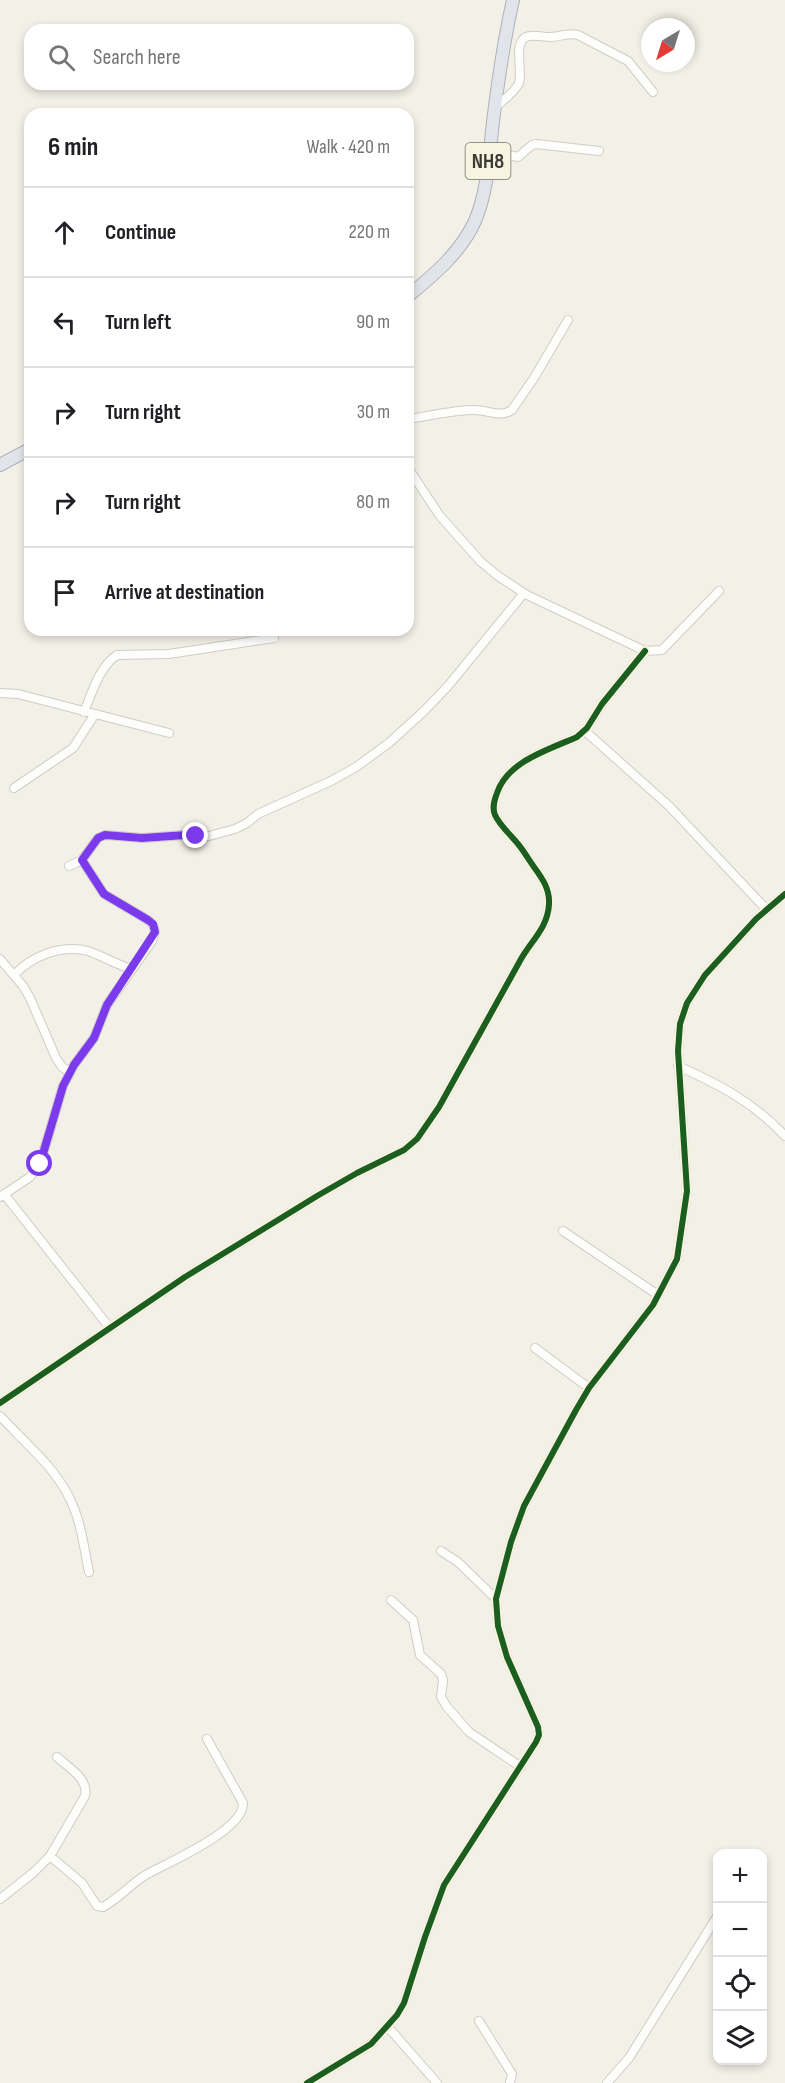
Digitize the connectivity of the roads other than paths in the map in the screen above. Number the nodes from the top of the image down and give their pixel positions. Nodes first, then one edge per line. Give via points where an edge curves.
1 (513, 0) edge
2 (653, 92) dead end
3 (495, 108) junction
4 (490, 151) junction
5 (599, 151) dead end
6 (414, 291) edge
7 (568, 320) dead end
8 (414, 418) edge
9 (24, 452) edge
10 (0, 465) edge
11 (414, 477) edge
12 (719, 591) dead end
13 (524, 593) junction
14 (274, 638) dead end
15 (645, 651) junction
16 (0, 693) edge
17 (84, 712) junction
18 (94, 714) junction
19 (585, 731) junction
20 (169, 733) dead end
21 (14, 788) dead end
22 (82, 860) junction
23 (69, 866) dead end
24 (785, 894) edge
25 (767, 910) junction
26 (0, 959) edge
27 (132, 969) junction
28 (14, 975) junction
29 (678, 1066) junction
30 (70, 1072) junction
31 (785, 1136) edge
32 (2, 1195) edge
33 (563, 1231) dead end
34 (658, 1295) junction
35 (111, 1328) junction
36 (536, 1348) dead end
37 (590, 1388) junction
38 (0, 1403) edge
39 (0, 1416) edge
40 (441, 1551) dead end
41 (89, 1572) dead end
42 (496, 1599) junction
43 (391, 1600) dead end
44 (207, 1739) dead end
45 (57, 1757) dead end
46 (521, 1767) junction
47 (50, 1856) junction
48 (0, 1899) edge
49 (713, 1922) edge
50 (479, 2021) dead end
51 (388, 2027) junction
52 (307, 2083) edge
53 (437, 2083) edge
54 (510, 2083) edge
55 (607, 2083) edge

1 - 3 highway, NH8
2 - 3 street via 628,61 579,34 530,36 521,43 520,81
3 - 4 highway, NH8
4 - 5 street via 518,157 536,144
4 - 6 highway, NH8 via 480,206 466,237
7 - 8 street via 517,405 507,414 472,410
9 - 10 highway
11 - 13 street via 440,516 481,562
12 - 15 street via 662,650
13 - 15 street
13 - 22 street via 429,706 356,767 235,829 209,836 105,835 98,838
14 - 17 street via 169,654 117,655 100,675
15 - 19 street via 614,687
16 - 17 street
17 - 18 street
18 - 20 street
18 - 21 street via 74,748
19 - 25 street via 669,806
19 - 35 street via 519,765 504,777 499,787 494,802 496,816 547,888 548,916 417,1139 185,1277
22 - 23 street
22 - 27 street via 104,894 155,928 152,941
24 - 25 street
25 - 29 street via 696,987 680,1024
26 - 28 street
27 - 28 street via 72,948 49,952
27 - 30 street via 107,1005 94,1038
28 - 30 street via 30,998 56,1058
29 - 31 street via 731,1092
29 - 34 street via 686,1204 677,1259
30 - 32 street via 58,1098 40,1164 30,1177
32 - 35 street
33 - 34 street
34 - 37 street
35 - 38 street
36 - 37 street
37 - 42 street via 524,1506
39 - 41 street via 62,1484 80,1527
40 - 42 street
42 - 46 street via 499,1636 538,1727 539,1735
43 - 46 street via 412,1620 420,1655 441,1674 441,1697 447,1707 470,1732
44 - 47 street via 243,1803 243,1810 203,1845 150,1873 103,1907 97,1906 78,1878
45 - 47 street via 86,1789
46 - 51 street via 444,1886 404,2003
47 - 48 street
49 - 55 street via 629,2058
50 - 54 street via 512,2074
51 - 52 street via 371,2044
51 - 53 street

